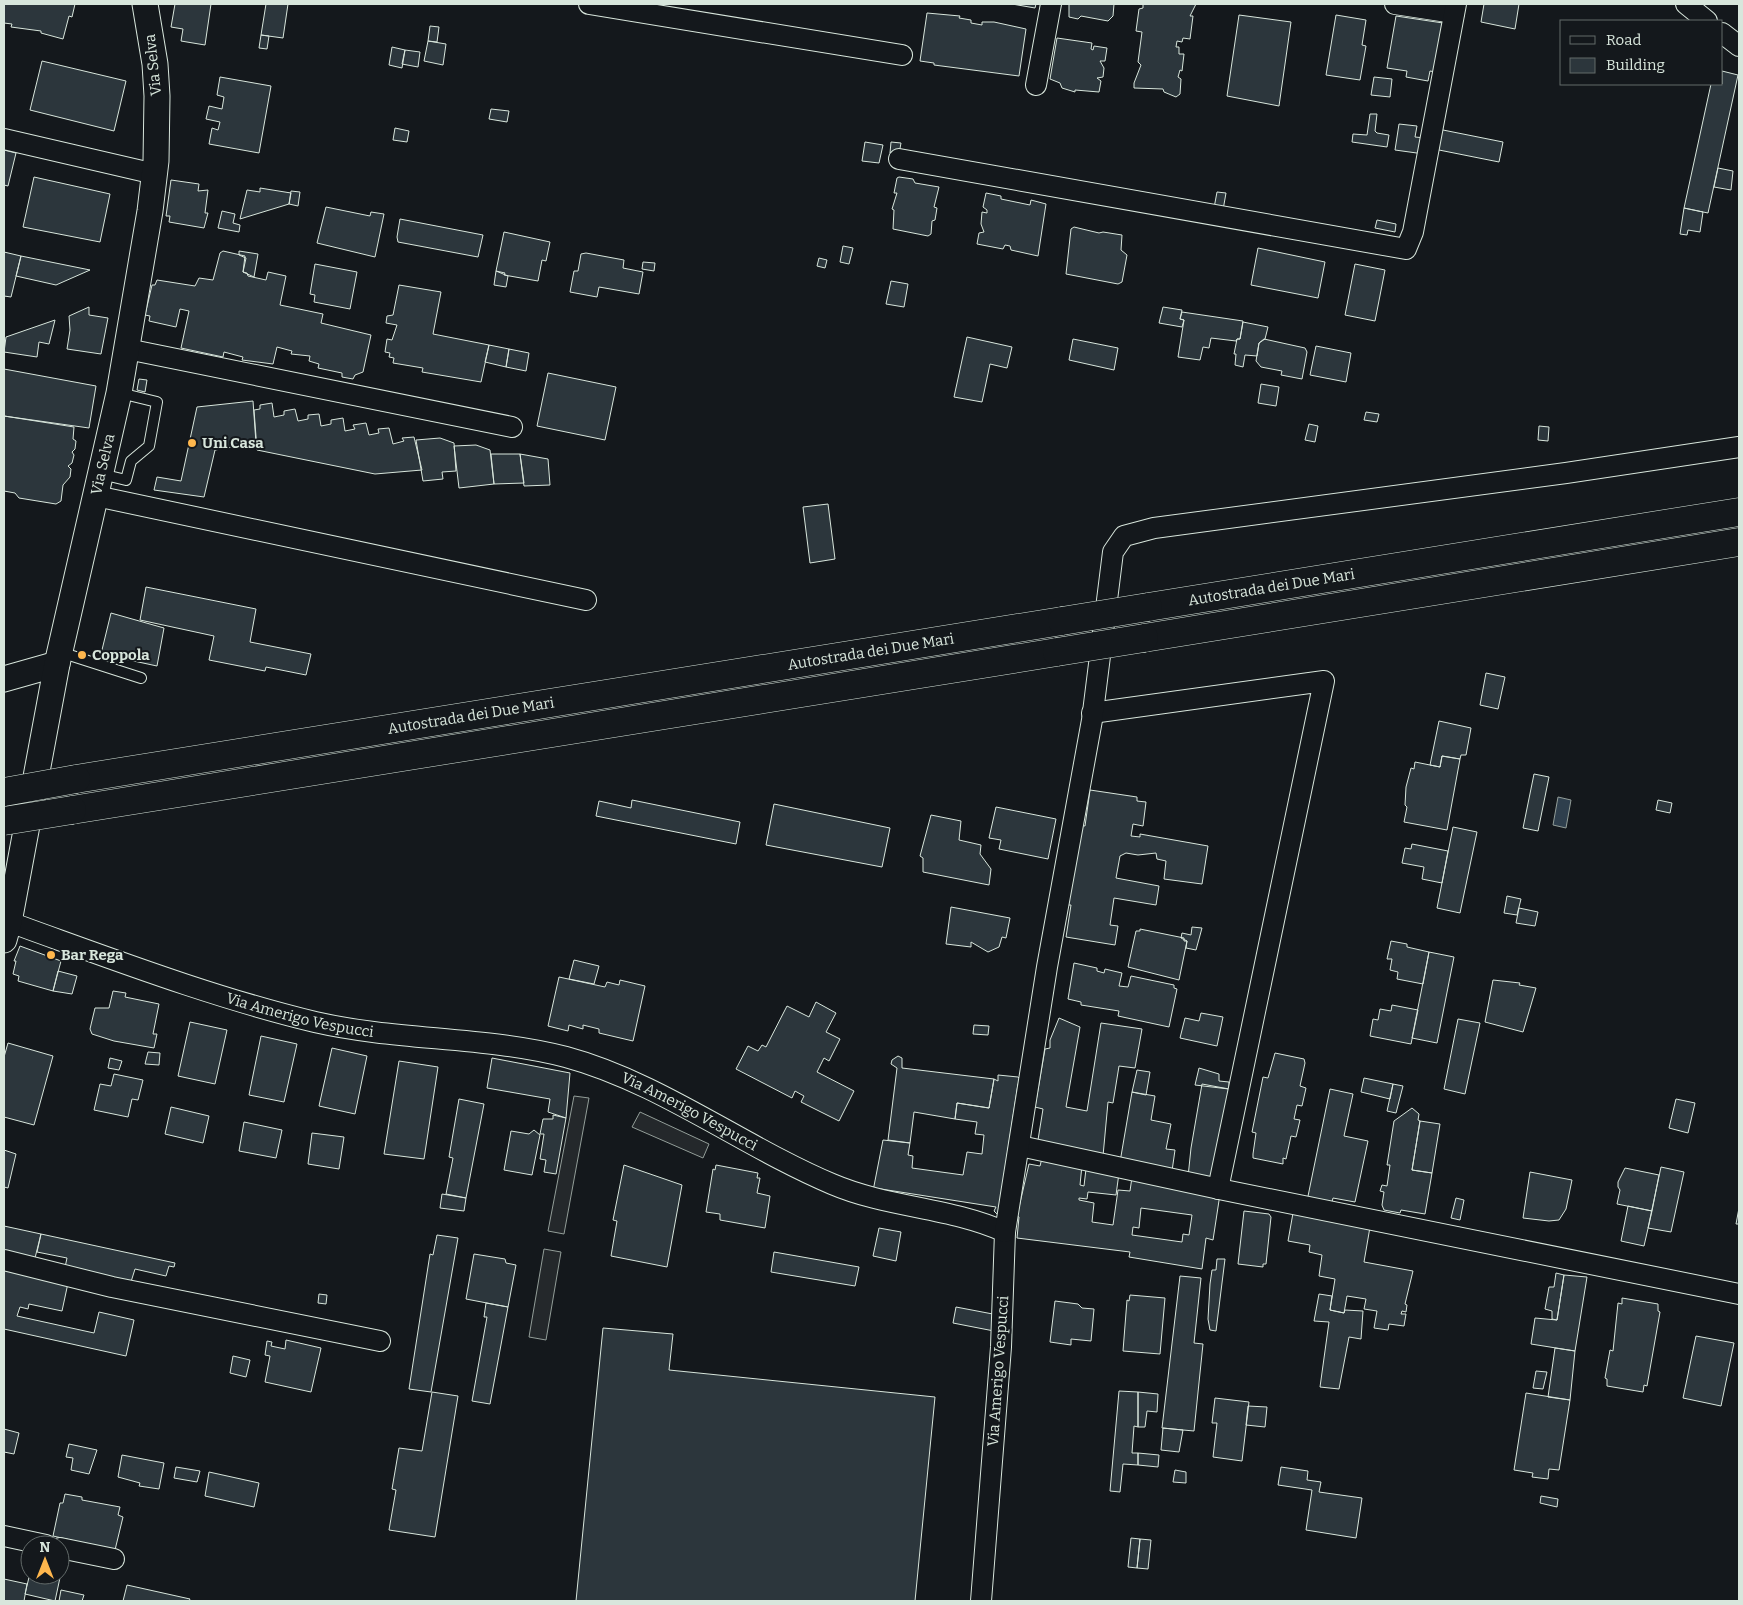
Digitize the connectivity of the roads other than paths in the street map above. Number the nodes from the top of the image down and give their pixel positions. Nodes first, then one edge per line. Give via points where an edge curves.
1 (145, 4) edge
2 (589, 4) edge
3 (1051, 4) edge
4 (1395, 4) edge
5 (1686, 4) edge
6 (1455, 9) edge
7 (1706, 20) edge
8 (1723, 34) edge
9 (1739, 46) edge
10 (902, 55) dead end
11 (1036, 85) dead end
12 (4, 139) edge
13 (899, 159) dead end
14 (155, 174) junction
15 (127, 349) junction
16 (118, 393) junction
17 (512, 427) dead end
18 (1739, 447) edge
19 (98, 485) junction
20 (1739, 512) edge
21 (1739, 542) edge
22 (586, 600) dead end
23 (59, 658) junction
24 (142, 678) dead end
25 (4, 679) edge
26 (1092, 713) junction
27 (4, 792) edge
28 (4, 821) edge
29 (6, 931) edge
30 (1020, 1146) junction
31 (1218, 1189) junction
32 (1005, 1232) junction
33 (4, 1260) edge
34 (1739, 1294) edge
35 (380, 1341) dead end
36 (4, 1536) edge
37 (20, 1539) edge
38 (70, 1550) edge
39 (114, 1559) dead end
40 (981, 1601) edge

1 - 14 street, Via Selva via 157,96
2 - 10 street
3 - 11 street
4 - 6 street
5 - 7 street
6 - 13 street via 1413,232 1406,249
8 - 9 street
12 - 14 street
14 - 15 street, Via Selva
15 - 16 street, Via Selva
15 - 17 street
16 - 19 street, Via Selva
16 - 19 lane via 157,402 149,446 131,460 126,480
18 - 26 street via 1154,528 1124,536 1113,552
19 - 22 street
19 - 23 street, Via Selva
20 - 27 highway, Autostrada dei Due Mari, bridge
21 - 28 highway, Autostrada dei Due Mari, bridge
23 - 24 lane
23 - 25 street
23 - 29 street, Via Selva
26 - 30 street via 1046,967
26 - 31 street via 1324,681
29 - 32 street, Via Amerigo Vespucci via 316,1022 395,1035 488,1042 567,1057 625,1078 832,1184 877,1200 959,1216
30 - 31 street
30 - 32 street
31 - 34 street
32 - 40 street, Via Amerigo Vespucci via 1002,1348
33 - 35 street via 112,1287
36 - 37 street
38 - 39 street

